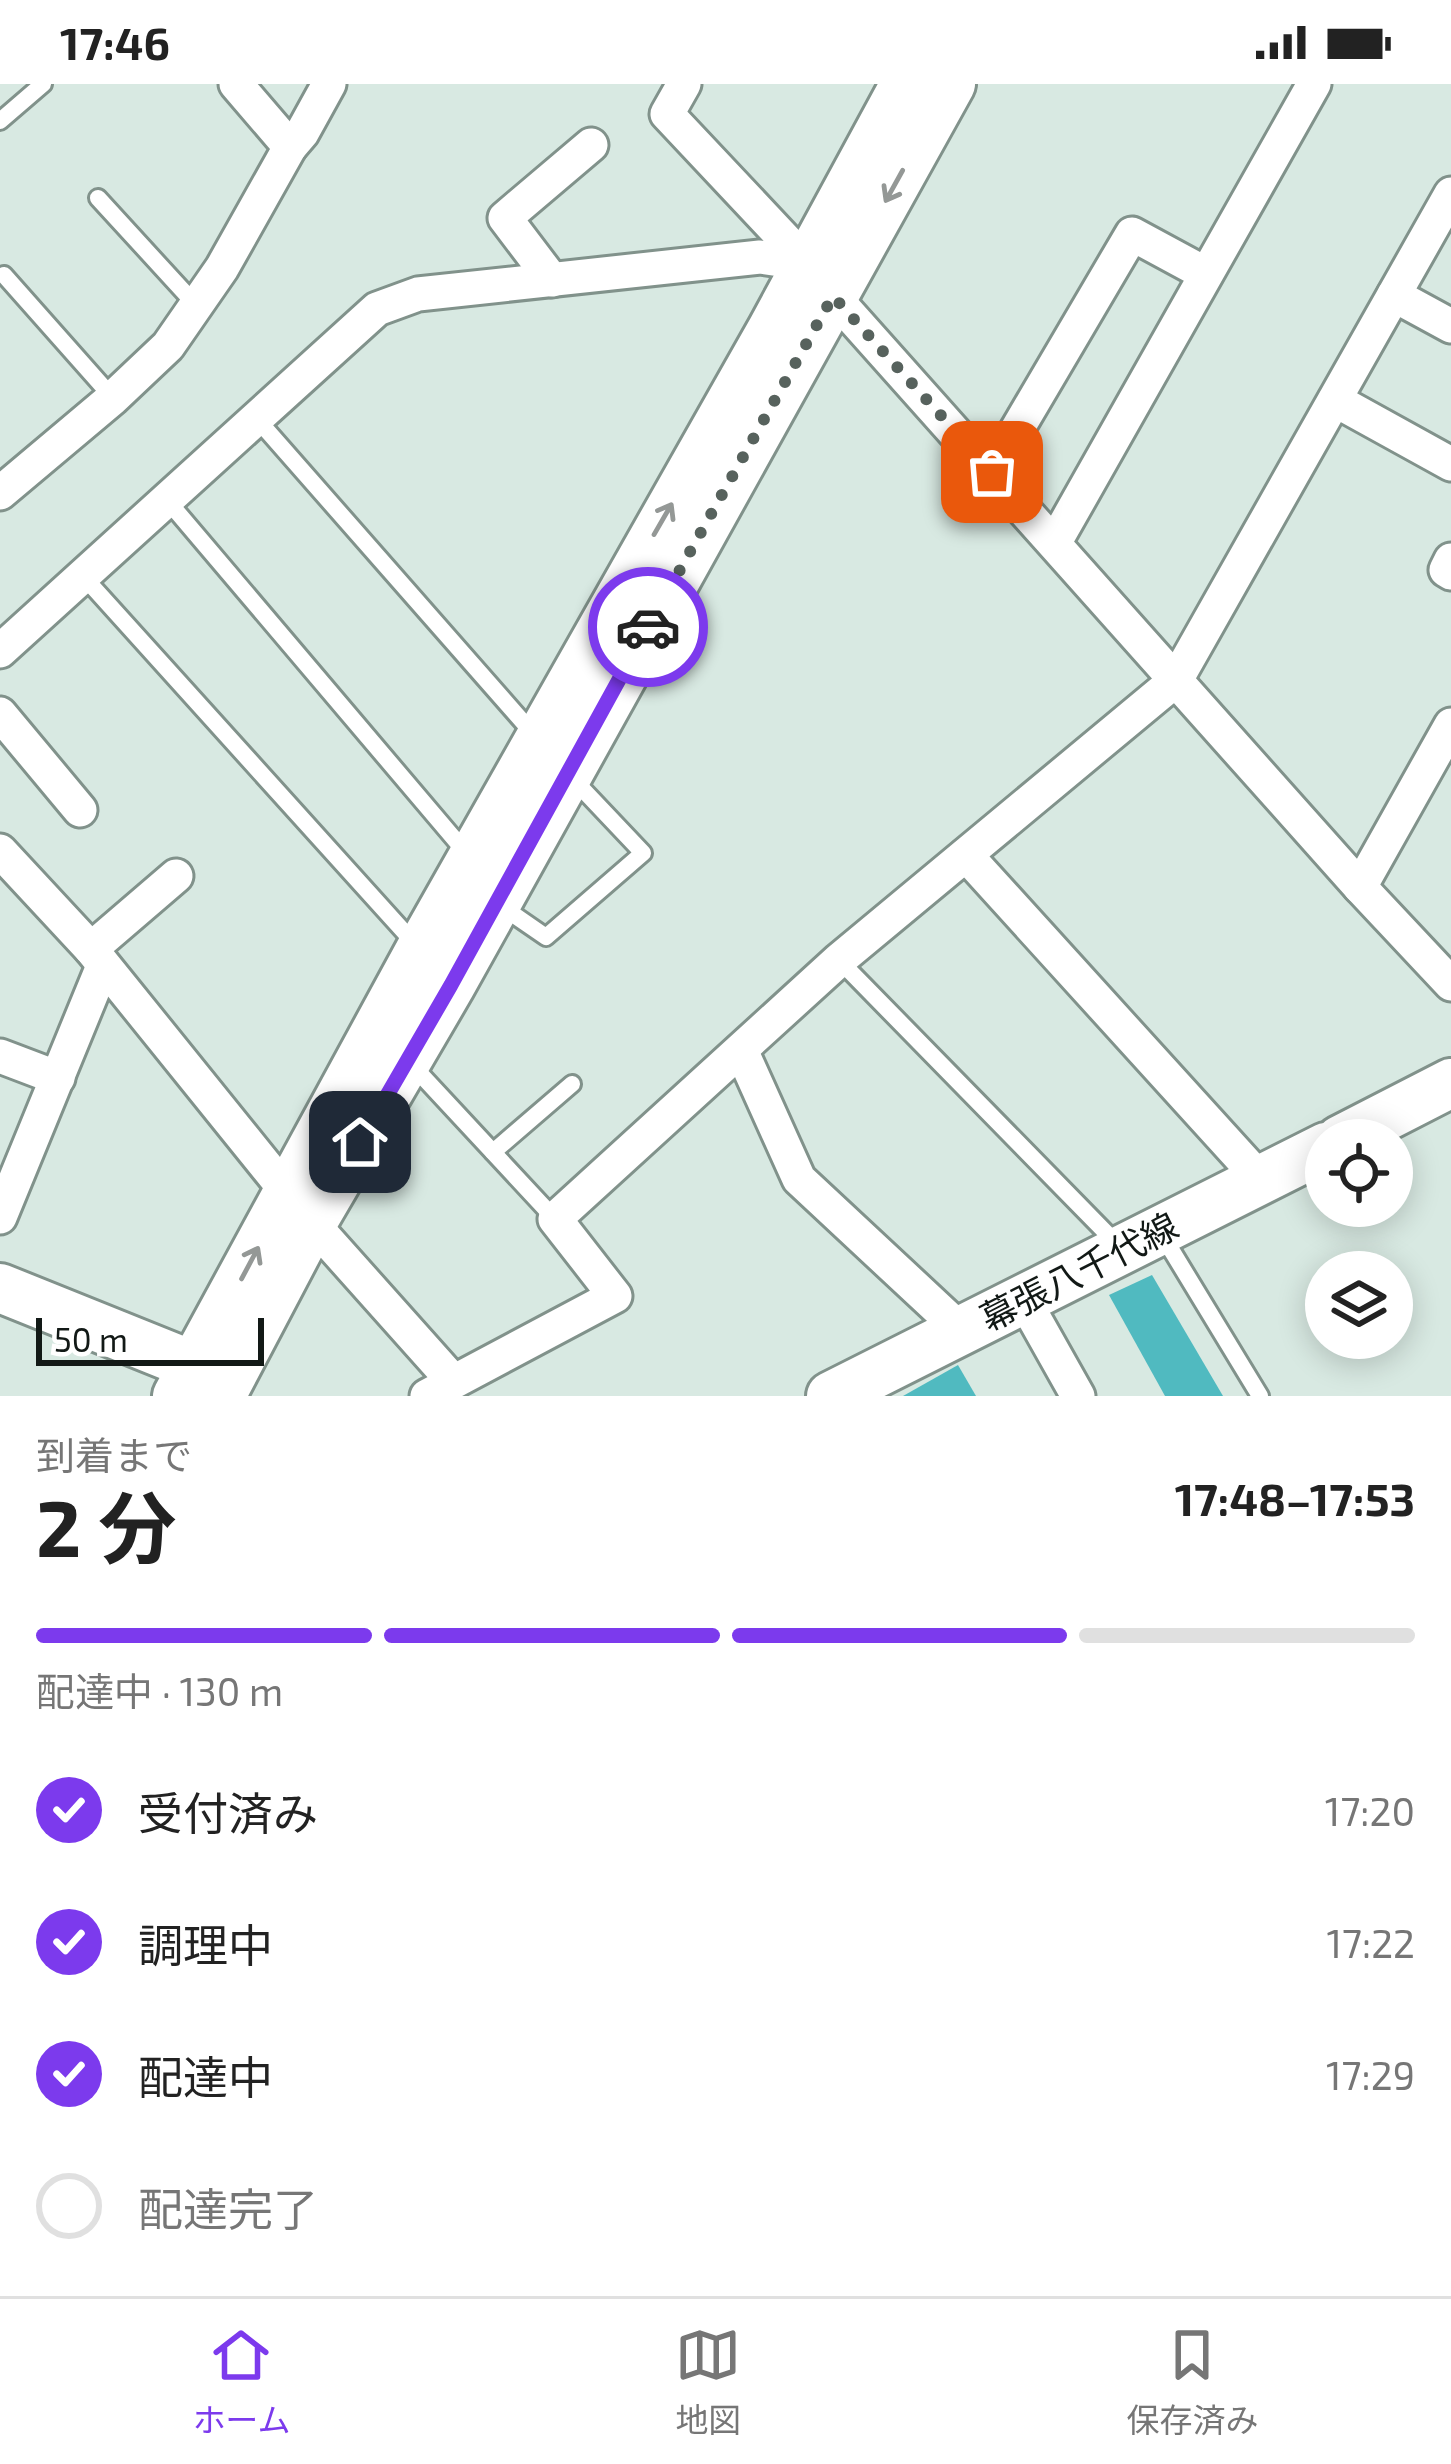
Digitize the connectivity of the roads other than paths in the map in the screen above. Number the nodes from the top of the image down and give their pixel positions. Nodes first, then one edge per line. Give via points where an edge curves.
1 (44, 84) edge
2 (236, 84) edge
3 (329, 84) edge
4 (684, 84) edge
5 (904, 84) edge
6 (951, 84) edge
7 (1314, 84) edge
8 (0, 121) edge
9 (591, 145) dead end
10 (290, 147) junction
11 (1451, 194) edge
12 (98, 198) dead end
13 (1206, 274) junction
14 (4, 275) dead end
15 (552, 280) junction
16 (820, 280) junction
17 (1394, 295) junction
18 (196, 305) junction
19 (1451, 326) edge
20 (112, 398) junction
21 (1335, 400) junction
22 (257, 418) junction
23 (1451, 464) edge
24 (992, 472) junction
25 (0, 493) edge
26 (167, 500) junction
27 (1055, 542) junction
28 (1451, 560) edge
29 (1451, 573) edge
30 (83, 576) junction
31 (0, 651) edge
32 (1176, 680) junction
33 (0, 714) edge
34 (1446, 747) edge
35 (552, 756) junction
36 (80, 810) dead end
37 (0, 851) edge
38 (966, 855) junction
39 (472, 860) junction
40 (176, 876) dead end
41 (1360, 887) junction
42 (496, 902) junction
43 (420, 950) junction
44 (97, 958) junction
45 (839, 960) junction
46 (1448, 970) edge
47 (741, 1049) junction
48 (0, 1056) edge
49 (408, 1060) junction
50 (58, 1078) junction
51 (1451, 1083) edge
52 (572, 1084) dead end
53 (1381, 1119) edge
54 (493, 1152) junction
55 (1305, 1158) edge
56 (1262, 1180) junction
57 (300, 1208) junction
58 (0, 1217) edge
59 (555, 1220) junction
60 (1142, 1240) junction
61 (0, 1288) edge
62 (1024, 1300) junction
63 (962, 1331) junction
64 (210, 1388) edge
65 (440, 1388) edge
66 (831, 1396) edge
67 (1078, 1396) edge
68 (1260, 1396) edge

1 - 8 lane
2 - 10 street
3 - 10 street
4 - 16 street via 667,114
5 - 16 street
6 -> 16 street
7 - 13 street
9 - 15 street via 505,218
10 - 18 street
11 - 17 street
12 - 18 lane
13 - 24 street via 1132,234
13 - 27 street
14 - 20 lane
15 - 16 street via 760,257
15 - 22 street via 418,294 377,309
16 - 24 street
16 - 35 street
17 - 19 street
17 - 21 street
18 - 20 street via 168,346
20 - 25 street
21 - 23 street
21 - 32 street
22 - 26 street
22 - 35 lane
24 - 27 street
26 - 30 street
26 - 39 lane
27 - 32 street
28 - 29 street
30 - 31 street
30 - 43 lane
32 - 38 street
32 - 41 street
33 - 36 street
34 - 41 street
35 - 39 street
35 - 42 street
35 - 42 lane via 643,853 546,937
37 - 44 street
38 - 45 street
38 - 56 street
39 - 43 street
40 - 44 street
41 - 46 street
42 - 49 street
43 - 57 street
44 - 50 street
44 - 57 street
45 - 47 street
45 - 60 lane
47 - 59 street
47 - 63 street via 799,1179
48 - 50 street
49 - 54 lane
49 - 57 street
50 - 58 street
51 - 53 street
52 - 54 lane
54 - 59 lane
55 - 56 street, 幕張八千代線
56 - 60 street, 幕張八千代線
57 - 64 street
57 - 65 street
59 - 65 street via 615,1296
60 - 62 street, 幕張八千代線
60 - 68 lane
61 - 64 street
62 - 63 street, 幕張八千代線
62 - 67 street
63 - 66 street, 幕張八千代線

